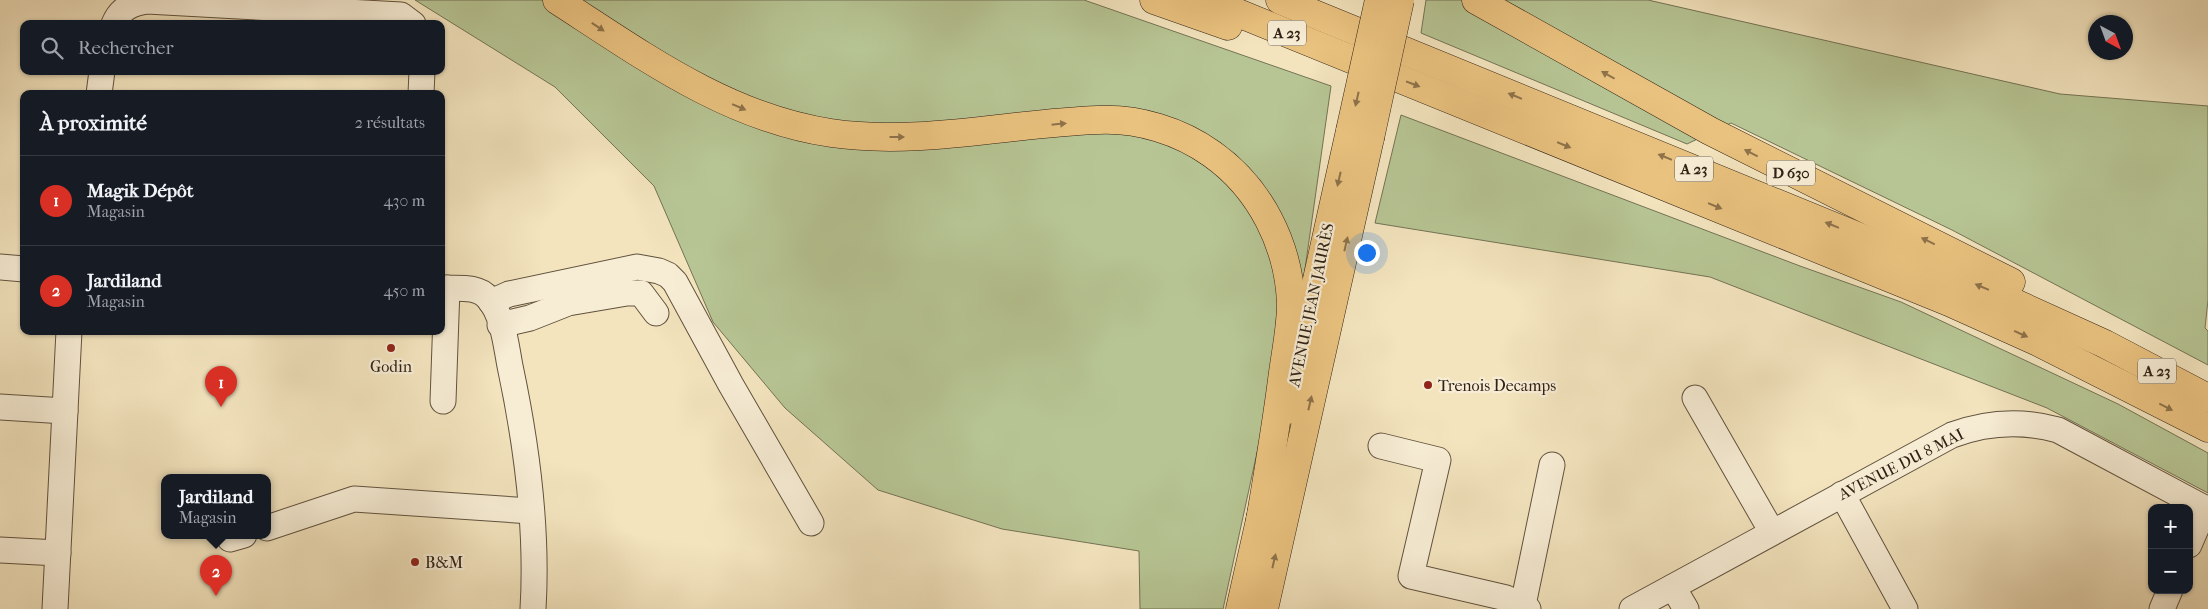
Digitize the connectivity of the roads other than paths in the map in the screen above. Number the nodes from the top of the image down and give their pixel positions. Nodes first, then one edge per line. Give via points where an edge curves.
1 (557, 0) edge
2 (1154, 0) edge
3 (1206, 0) edge
4 (1280, 0) edge
5 (1379, 0) edge
6 (1400, 0) edge
7 (1476, 0) edge
8 (116, 20) edge
9 (408, 20) edge
10 (1368, 67) junction
11 (101, 75) edge
12 (422, 75) edge
13 (100, 90) edge
14 (421, 90) edge
15 (1360, 135) junction
16 (0, 267) edge
17 (20, 269) edge
18 (445, 288) edge
19 (491, 302) junction
20 (656, 313) dead end
21 (500, 325) junction
22 (69, 335) edge
23 (443, 335) edge
24 (2105, 344) junction
25 (1695, 398) dead end
26 (2208, 398) edge
27 (442, 401) dead end
28 (0, 407) edge
29 (65, 411) junction
30 (2208, 428) edge
31 (1380, 446) dead end
32 (1552, 465) dead end
33 (1842, 494) junction
34 (2206, 509) edge
35 (532, 511) junction
36 (1260, 521) junction
37 (811, 523) dead end
38 (271, 527) edge
39 (1772, 532) junction
40 (2193, 537) edge
41 (0, 550) edge
42 (58, 553) junction
43 (1673, 587) junction
44 (2168, 594) edge
45 (1526, 607) edge
46 (55, 609) edge
47 (533, 609) edge
48 (1240, 609) edge
49 (1264, 609) edge
50 (1632, 609) edge
51 (1686, 609) edge
52 (1905, 609) edge
53 (2162, 609) edge

1 -> 36 main road via 699,88 755,113 796,126 846,135 900,138 1120,120 1172,132 1217,157 1246,184 1269,218 1283,256 1290,291 1290,318 1278,414
2 - 10 main road via 1325,62
3 - 10 main road, A 23
24 -> 4 main road, A 23 via 1926,264
5 -> 15 main road, AVENUE JEAN JAURÈS, bridge
6 - 15 main road, AVENUE JEAN JAURÈS, bridge
24 -> 7 main road, D 630 via 2049,301 1710,131
8 - 9 street via 122,10 147,1 401,15
10 -> 30 main road, A 23 via 1956,306 2038,342
11 - 13 street
12 - 14 street
15 -> 36 main road, AVENUE JEAN JAURÈS
49 -> 15 main road, AVENUE JEAN JAURÈS
16 - 17 street
18 - 19 street via 474,289
19 - 21 street
19 - 37 street via 518,292 637,267 668,275 678,287
20 - 21 street via 641,293 627,293 568,303 530,318
21 - 35 street via 520,411
22 - 29 street
23 - 27 street
24 - 26 main road, A 23
25 - 39 street
28 - 29 street
29 - 42 street
31 - 45 street via 1438,460 1411,576 1506,598
32 - 45 street
33 - 34 street, AVENUE DU 8 MAI via 1952,435 1975,427 2017,424 2063,433
33 - 39 street, AVENUE DU 8 MAI
33 - 52 street
34 - 40 street
35 - 38 street via 354,499
35 - 47 street
36 - 48 main road, AVENUE JEAN JAURÈS
39 - 43 street, AVENUE DU 8 MAI
41 - 42 street
42 - 46 street
43 - 50 street, AVENUE DU 8 MAI
43 - 51 street
44 - 53 street

